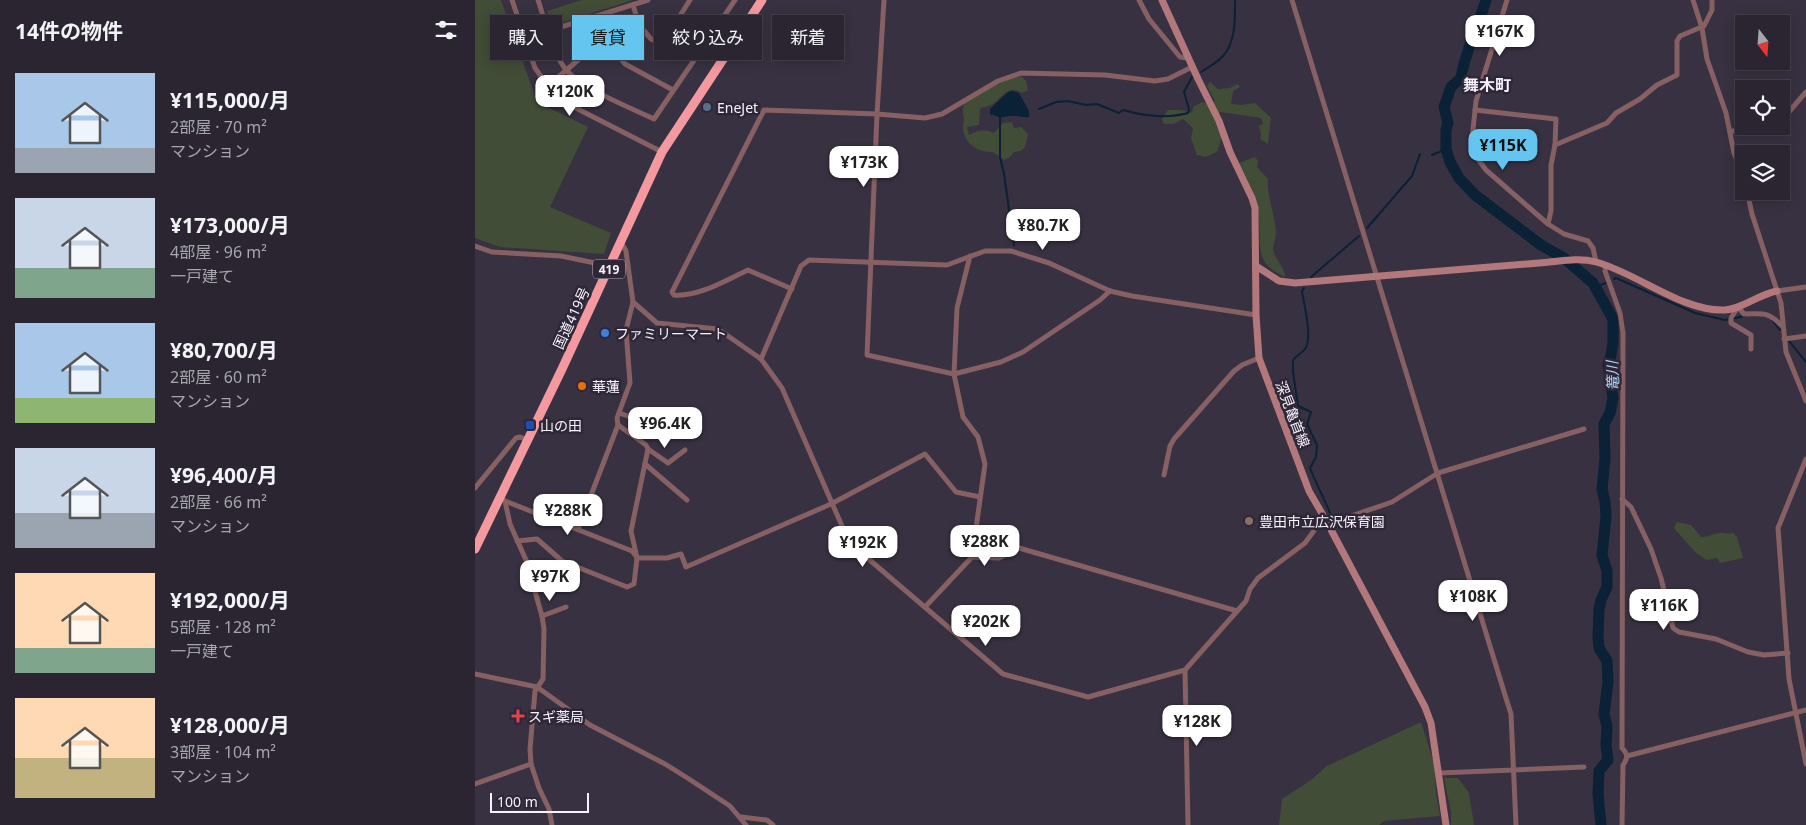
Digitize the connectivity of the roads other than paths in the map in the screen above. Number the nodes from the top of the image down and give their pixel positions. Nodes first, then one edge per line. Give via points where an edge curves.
1 (512, 0) edge
2 (538, 0) edge
3 (648, 0) edge
4 (690, 0) edge
5 (735, 0) edge
6 (762, 0) edge
7 (884, 0) edge
8 (1139, 0) edge
9 (1162, 0) edge
10 (1292, 0) edge
11 (1507, 0) edge
12 (1693, 0) edge
13 (1712, 0) edge
14 (633, 5) junction
15 (543, 15) edge
16 (601, 15) edge
17 (680, 15) edge
18 (725, 15) edge
19 (1702, 28) junction
20 (654, 40) edge
21 (1188, 58) junction
22 (560, 60) edge
23 (578, 60) edge
24 (622, 60) edge
25 (694, 60) edge
26 (1192, 68) junction
27 (566, 70) junction
28 (548, 86) junction
29 (673, 90) junction
30 (1806, 92) edge
31 (1475, 110) junction
32 (1790, 112) edge
33 (877, 114) junction
34 (1735, 131) edge
35 (1730, 132) junction
36 (1555, 145) junction
37 (661, 152) junction
38 (1735, 155) edge
39 (1749, 200) edge
40 (1548, 224) junction
41 (621, 242) junction
42 (475, 246) edge
43 (970, 256) junction
44 (1595, 262) junction
45 (871, 264) junction
46 (611, 266) junction
47 (1256, 266) junction
48 (1606, 266) junction
49 (1377, 276) junction
50 (1806, 287) edge
51 (791, 289) junction
52 (1110, 291) junction
53 (1777, 291) junction
54 (633, 302) junction
55 (1738, 307) junction
56 (1256, 315) junction
57 (1782, 325) junction
58 (1806, 336) edge
59 (1784, 339) junction
60 (1751, 349) dead end
61 (1259, 358) junction
62 (761, 359) junction
63 (954, 374) junction
64 (1806, 401) edge
65 (619, 413) junction
66 (668, 414) dead end
67 (617, 425) junction
68 (1584, 429) dead end
69 (527, 440) junction
70 (649, 449) junction
71 (685, 450) dead end
72 (1806, 459) edge
73 (645, 464) junction
74 (1438, 474) junction
75 (1164, 475) dead end
76 (475, 488) edge
77 (980, 497) junction
78 (502, 499) junction
79 (1622, 499) junction
80 (687, 500) dead end
81 (831, 504) junction
82 (1324, 517) junction
83 (1328, 524) junction
84 (578, 529) junction
85 (517, 540) junction
86 (475, 550) edge
87 (972, 557) junction
88 (637, 558) junction
89 (565, 607) dead end
90 (925, 608) junction
91 (1237, 611) junction
92 (542, 616) junction
93 (1788, 653) junction
94 (1185, 670) junction
95 (475, 674) edge
96 (537, 687) junction
97 (1806, 710) edge
98 (1796, 713) junction
99 (1627, 756) junction
100 (531, 764) junction
101 (1806, 764) edge
102 (1584, 767) dead end
103 (1513, 769) junction
104 (1439, 773) junction
105 (475, 784) edge
106 (741, 817) junction
107 (552, 825) edge
108 (746, 825) edge
109 (773, 825) edge
110 (1188, 825) edge
111 (1446, 825) edge
112 (1516, 825) edge
113 (1622, 825) edge

1 - 28 street via 535,68
2 - 15 street
3 - 14 street
4 - 17 street
5 - 18 street
6 - 37 highway, 国道419号 / 419
7 - 33 street
8 - 21 street via 1149,19 1180,57
9 - 21 main road, 深見亀首線
10 - 49 street
11 - 31 street
12 - 19 street
13 - 19 street via 1712,10
14 - 16 street
14 - 20 street via 639,25
19 - 35 street via 1707,59
19 - 36 street via 1680,36 1677,41 1677,75 1616,113 1607,123
21 - 26 main road, 深見亀首線
22 - 27 street
23 - 27 street
24 - 29 street
25 - 29 street
26 - 33 street via 1155,81 1105,75 1021,73 999,81 934,117
26 - 47 main road, 深見亀首線 via 1252,198
27 - 28 street
27 - 29 street via 579,82 653,119
28 - 37 street via 565,103
30 - 32 street
31 - 36 street via 1555,119
31 - 40 street via 1473,139 1479,163
33 - 45 street
33 - 51 street via 764,110 672,292 674,295 693,294 748,270
34 - 35 street
35 - 38 street
36 - 40 street
37 - 41 highway, 国道419号 / 419
39 - 53 street
40 - 44 street via 1564,234 1588,241 1593,248
41 - 46 highway, 国道419号 / 419
41 - 54 street via 626,251
42 - 46 street via 492,252 561,256
43 - 45 street via 947,265
43 - 52 street via 985,251 1011,251 1049,263
43 - 63 street via 957,308
44 - 48 main road
44 - 49 main road via 1570,260
45 - 51 street via 809,260 801,266
45 - 63 street via 867,355
46 - 69 highway, 国道419号 / 419
47 - 49 main road via 1285,283
47 - 56 main road, 深見亀首線
48 - 55 main road via 1699,306 1725,310
48 - 79 street via 1623,333
49 - 74 street
50 - 53 street
51 - 62 street
52 - 56 street
52 - 63 street via 1023,352 1001,362
53 - 55 main road
53 - 57 street
54 - 62 street via 657,323 718,329
54 - 65 street via 627,330 630,383
55 - 57 street via 1744,314 1771,315
55 - 60 street via 1731,322 1751,335
56 - 61 main road, 深見亀首線
57 - 59 street
58 - 59 street
59 - 64 street
61 - 75 street via 1234,371 1174,439
61 - 82 main road, 深見亀首線 via 1309,491
62 - 81 street via 782,388
63 - 77 street via 963,416 979,437 985,464
65 - 66 street via 643,421
65 - 67 street
67 - 70 street
67 - 84 street
68 - 74 street
69 - 76 street via 520,436 516,438
69 - 78 highway, 国道419号 / 419
70 - 71 street via 668,463
70 - 73 street
72 - 93 street via 1778,528
73 - 80 street
73 - 88 street via 631,531
74 - 83 street via 1392,502
74 - 103 street via 1511,714
77 - 81 street via 956,492 925,454
77 - 87 street
78 - 84 street
78 - 85 street
78 - 86 highway, 国道419号 / 419
79 - 93 street via 1631,507 1651,549 1673,628 1716,639 1748,652 1763,655
79 - 99 street via 1622,748
81 - 88 street via 686,566 681,554 667,558
81 - 90 street via 845,533 858,550
82 - 83 main road, 深見亀首線
82 - 91 street via 1305,543 1258,578
83 - 104 main road, 深見亀首線 via 1425,707 1431,723
84 - 88 street via 632,551
85 - 88 street via 537,539 562,561 627,587 634,584
85 - 92 street
87 - 90 street
87 - 91 street via 999,558 1019,548
89 - 92 street
90 - 94 street via 1003,674 1088,698
91 - 94 street
92 - 96 street via 543,679
93 - 98 street
94 - 110 street
95 - 96 street
96 - 100 street via 531,730
96 - 106 street via 590,725 689,779 731,806
97 - 98 street
98 - 99 street
98 - 101 street
99 - 113 street via 1623,765
100 - 105 street
100 - 107 street
102 - 103 street
103 - 104 street
103 - 112 street
104 - 111 main road, 深見亀首線
106 - 108 street
106 - 109 street via 767,820

